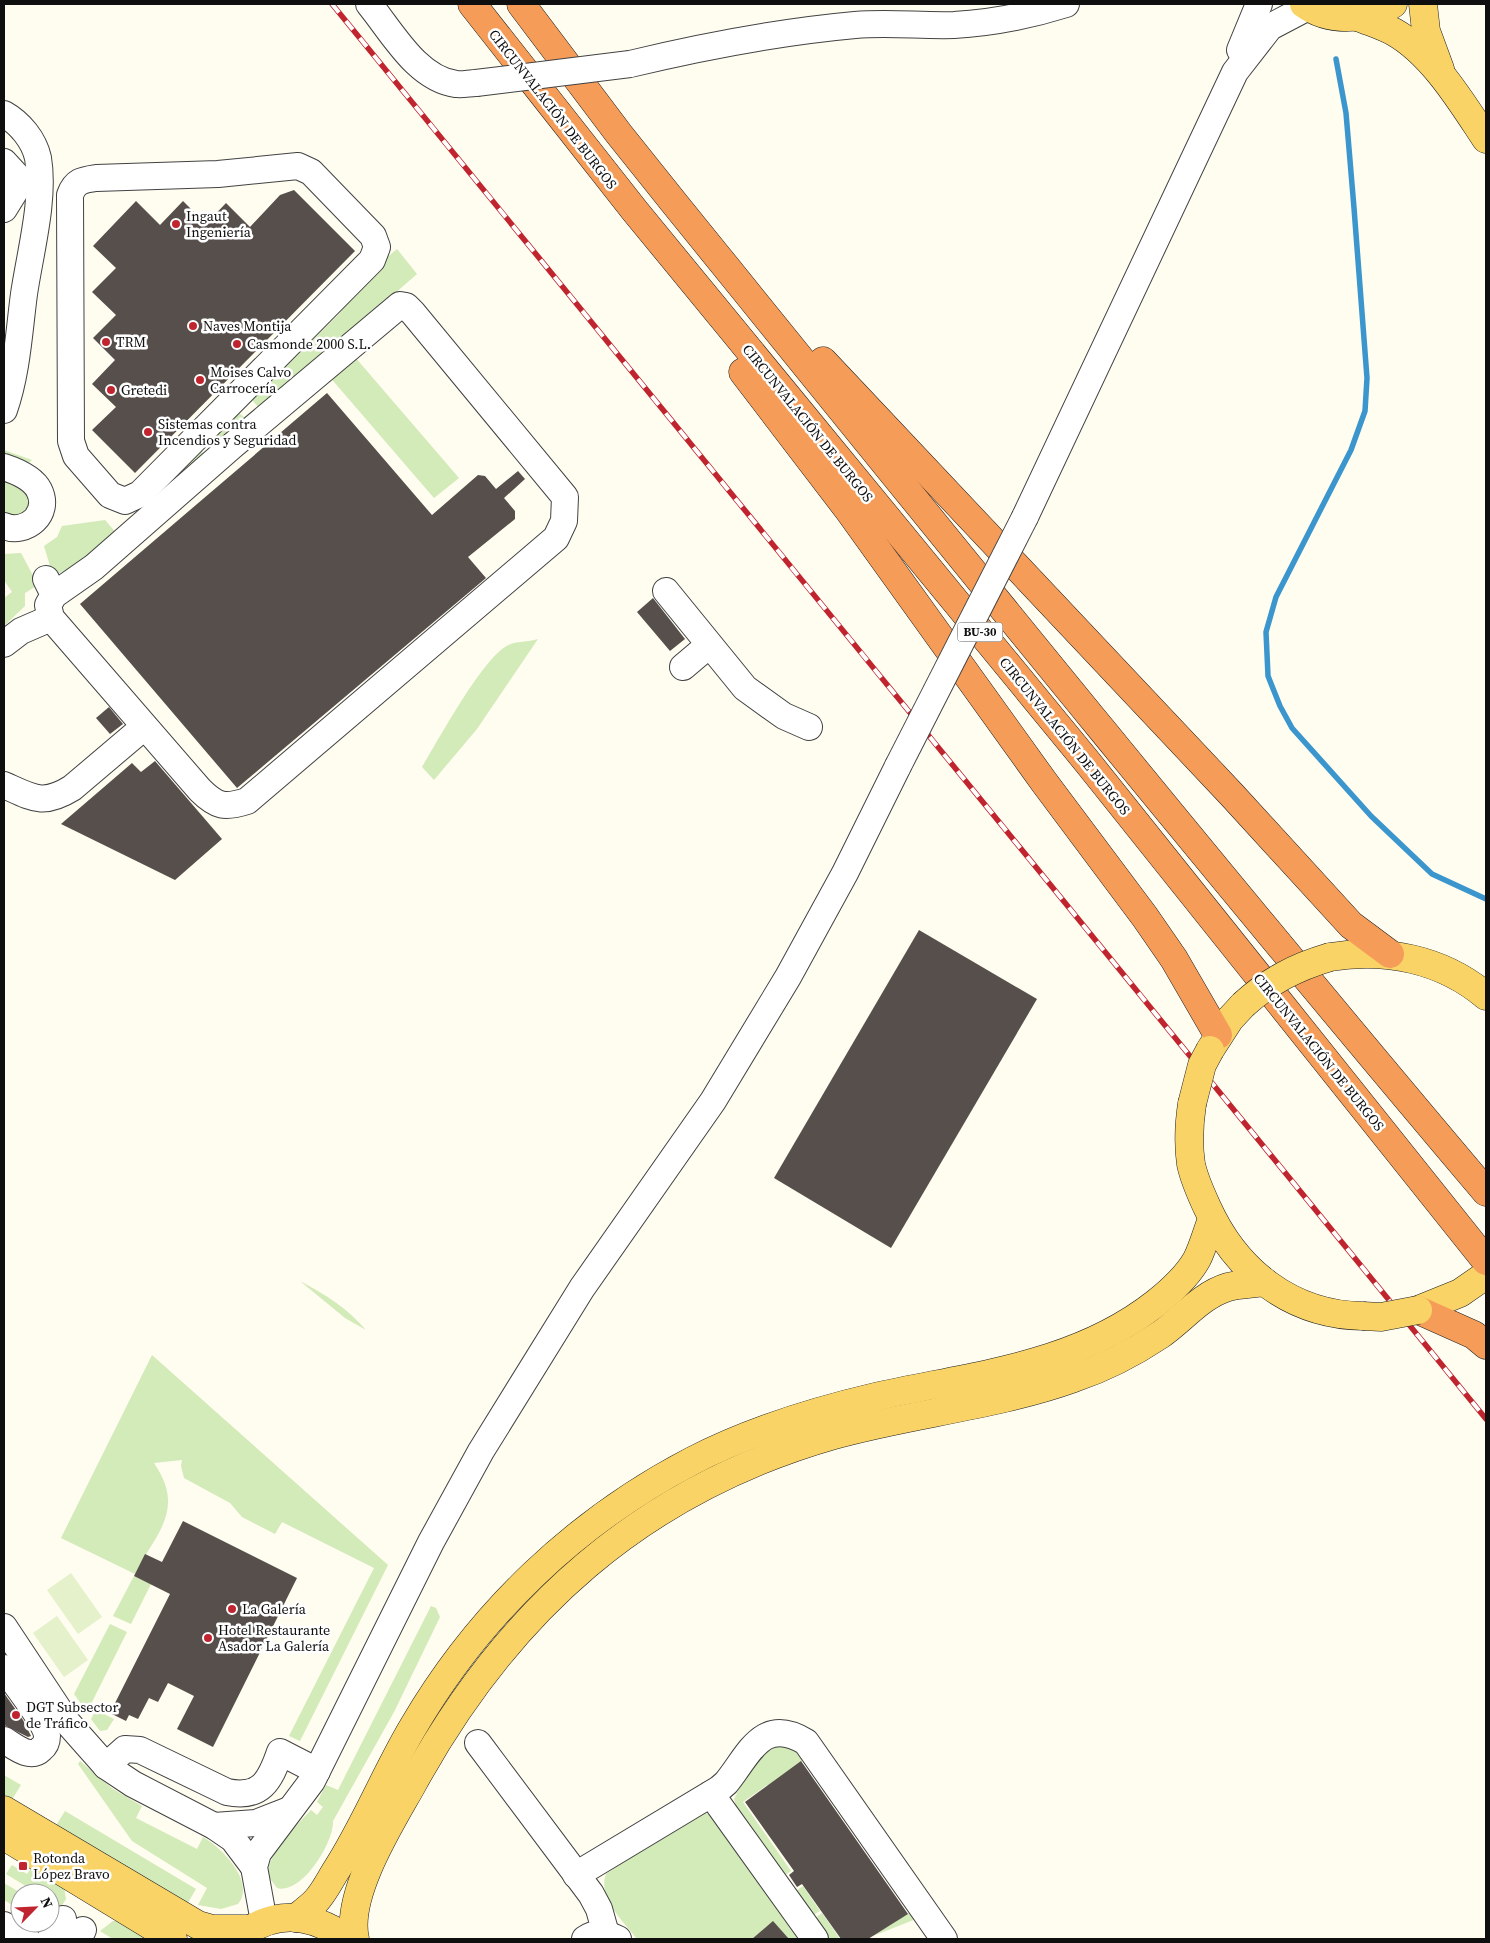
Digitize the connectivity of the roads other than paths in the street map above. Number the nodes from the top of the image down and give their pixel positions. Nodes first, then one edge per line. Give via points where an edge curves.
1 (369, 4) edge
2 (472, 4) edge
3 (521, 4) edge
4 (1066, 4) edge
5 (1259, 4) edge
6 (1393, 4) edge
7 (1423, 4) edge
8 (1306, 5) edge
9 (1358, 18) junction
10 (1234, 72) junction
11 (1442, 76) junction
12 (4, 114) edge
13 (1486, 139) edge
14 (4, 162) edge
15 (675, 204) junction
16 (4, 209) edge
17 (635, 211) junction
18 (4, 410) edge
19 (4, 468) edge
20 (103, 503) joint
21 (4, 526) edge
22 (666, 591) dead end
23 (50, 597) junction
24 (4, 644) edge
25 (709, 645) junction
26 (683, 667) dead end
27 (144, 727) junction
28 (808, 727) dead end
29 (4, 785) edge
30 (1390, 954) junction
31 (1482, 990) edge
32 (1214, 1043) junction
33 (1486, 1192) edge
34 (1212, 1219) junction
35 (1483, 1273) edge
36 (1264, 1282) junction
37 (1418, 1310) junction
38 (1486, 1345) edge
39 (4, 1627) edge
40 (4, 1668) edge
41 (4, 1740) edge
42 (478, 1743) dead end
43 (106, 1766) junction
44 (317, 1771) junction
45 (711, 1794) junction
46 (292, 1809) junction
47 (4, 1810) edge
48 (214, 1826) junction
49 (4, 1836) edge
50 (254, 1867) junction
51 (576, 1874) junction
52 (296, 1918) junction
53 (4, 1925) edge
54 (250, 1930) edge
55 (933, 1935) edge
56 (603, 1938) edge
57 (27, 1939) edge
58 (173, 1939) edge
59 (348, 1939) edge
60 (355, 1939) edge
61 (815, 1939) edge

1 - 4 street, bridge via 415,61 435,78 457,84 630,64 718,43 789,31 858,25 955,25 1044,11
2 - 17 highway, CIRCUNVALACIÓN DE BURGOS / BU-30
3 - 15 highway, BU-30
5 - 10 street via 1240,47
6 - 9 main road
7 - 11 main road via 1426,30
8 - 9 main road via 1332,16
8 - 10 street via 1270,27
9 - 11 main road via 1394,32
10 - 44 street, bridge via 1025,517 845,873 784,985 713,1101 582,1288 481,1452 431,1542
11 - 13 main road
12 - 18 street via 22,128 33,144 38,159 38,199 12,380
14 - 16 street via 16,175 17,188
15 - 30 highway via 1206,766 1351,925
15 - 33 highway, BU-30 via 1308,982
17 - 32 highway via 697,312 850,512 1174,959
17 - 35 highway, CIRCUNVALACIÓN DE BURGOS / BU-30 via 1089,764
19 - 21 street via 30,480 39,489 42,499 36,520 24,528
20 - 20 street via 125,501 140,494 372,260 377,247 373,236 311,172 298,166 218,174 96,178 80,181 74,186 70,195 71,441
22 - 25 street
23 - 24 street
23 - 27 street
23 - 27 street via 94,567 400,305 413,313 565,497 564,521 556,538 247,801 225,806 213,803
25 - 26 street
25 - 28 street via 755,697
27 - 29 street via 59,796 35,799
30 - 31 main road via 1441,968
30 - 32 main road, bridge via 1330,957 1275,980 1243,1004
32 - 34 main road, bridge via 1202,1065 1188,1132 1191,1165
34 - 36 main road via 1236,1258
34 - 52 main road via 1196,1260 1174,1289 1118,1330 1044,1360 827,1409 738,1438 642,1490 574,1538 509,1598 447,1674 413,1727 344,1858 317,1901
35 - 37 main road via 1460,1293
36 - 37 main road, bridge via 1319,1310 1381,1317
36 - 60 main road via 1227,1287 1206,1298 1160,1335 1131,1353 1072,1379 983,1403 834,1435 766,1458 679,1500 602,1551 546,1600 514,1634 476,1681 432,1748 358,1892 352,1927
37 - 38 highway via 1474,1335
39 - 43 street via 67,1722
40 - 41 street via 41,1722 47,1737 46,1745 33,1754 23,1752
42 - 51 street
43 - 44 street via 118,1753 134,1748 226,1792 248,1794 259,1789 271,1776 280,1752
43 - 48 street via 133,1784
44 - 46 street
45 - 51 street
45 - 55 street via 726,1783 759,1739 781,1732 795,1735 806,1742
45 - 61 street
46 - 48 street via 256,1823
46 - 50 street via 264,1842
47 - 54 main road via 198,1925 212,1929
48 - 50 street via 233,1839
49 - 58 main road
50 - 54 street
51 - 56 street via 599,1909
52 - 54 main road
52 - 59 main road via 327,1925
53 - 57 street

